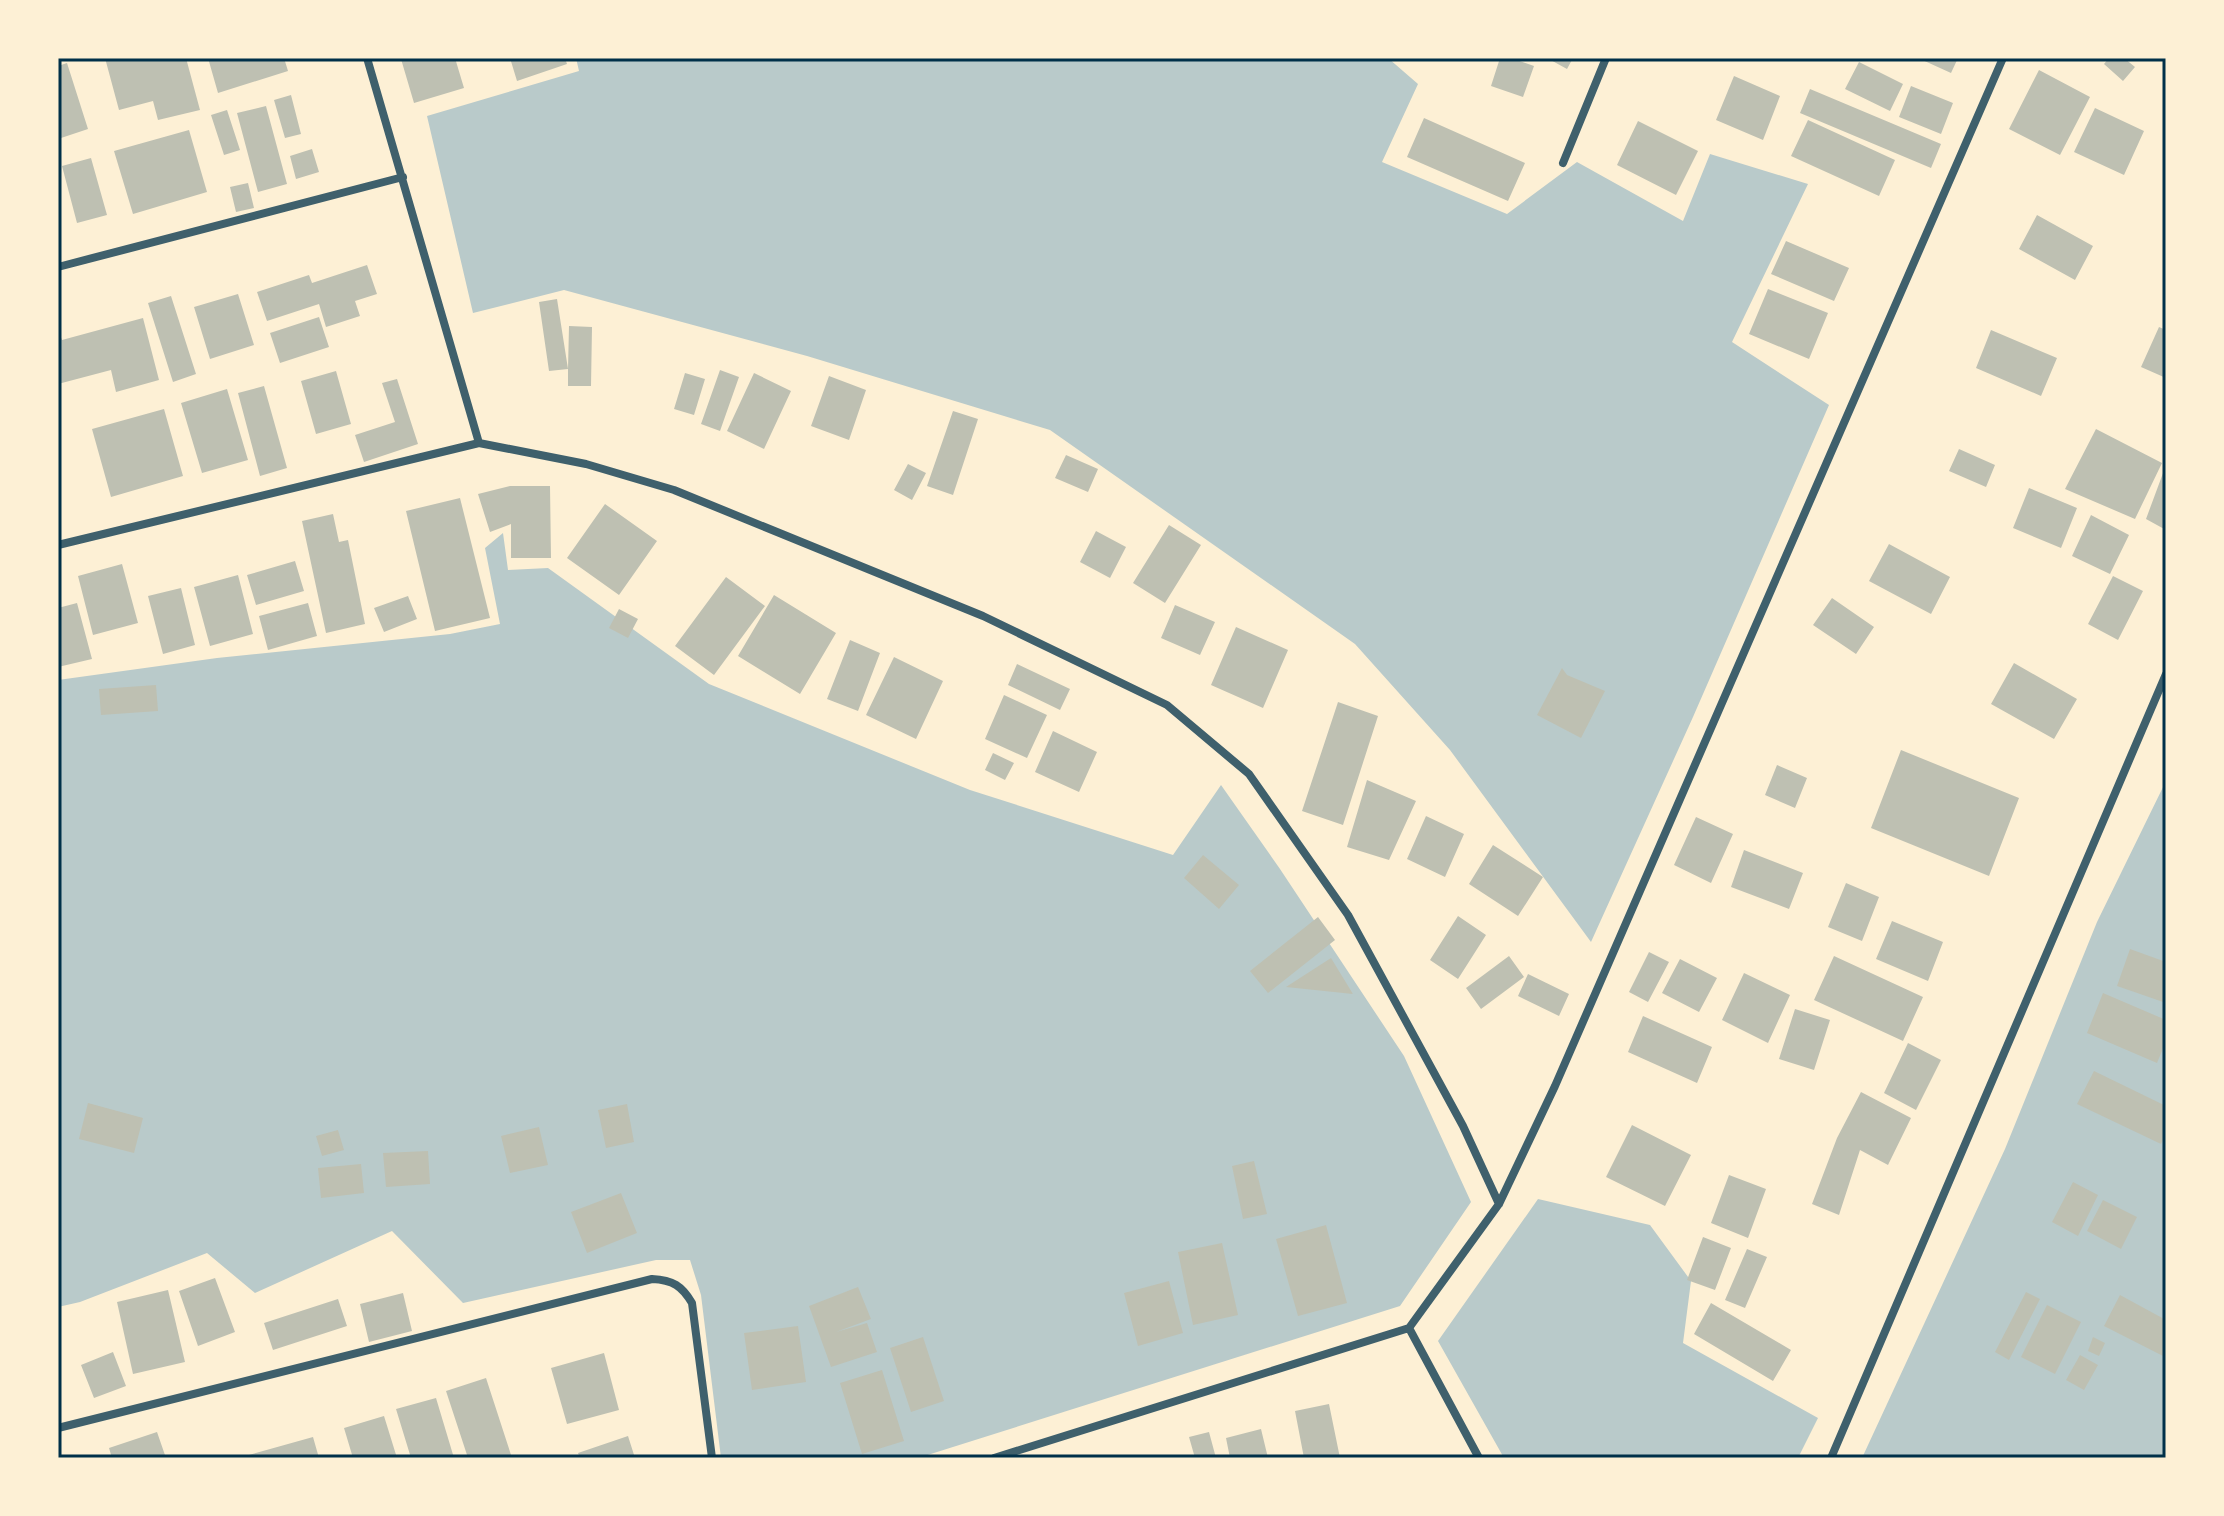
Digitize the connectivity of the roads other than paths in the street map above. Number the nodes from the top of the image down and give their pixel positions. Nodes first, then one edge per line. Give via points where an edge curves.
1 (367, 58) edge
2 (1606, 58) edge
3 (2003, 58) edge
4 (1563, 163) dead end
5 (403, 177) junction
6 (58, 267) edge
7 (479, 443) junction
8 (58, 545) edge
9 (2166, 674) edge
10 (1499, 1204) junction
11 (1409, 1328) junction
12 (58, 1428) edge
13 (712, 1458) edge
14 (994, 1458) edge
15 (1479, 1458) edge
16 (1831, 1458) edge

1 - 5 street
2 - 4 street
3 - 10 street
5 - 6 street
5 - 7 street
7 - 8 street
7 - 10 street via 586,464 674,490 983,616 1167,705 1249,774 1348,915 1463,1126
9 - 16 street
10 - 11 street
11 - 14 street
11 - 15 street
12 - 13 street via 652,1279 683,1288 692,1303

